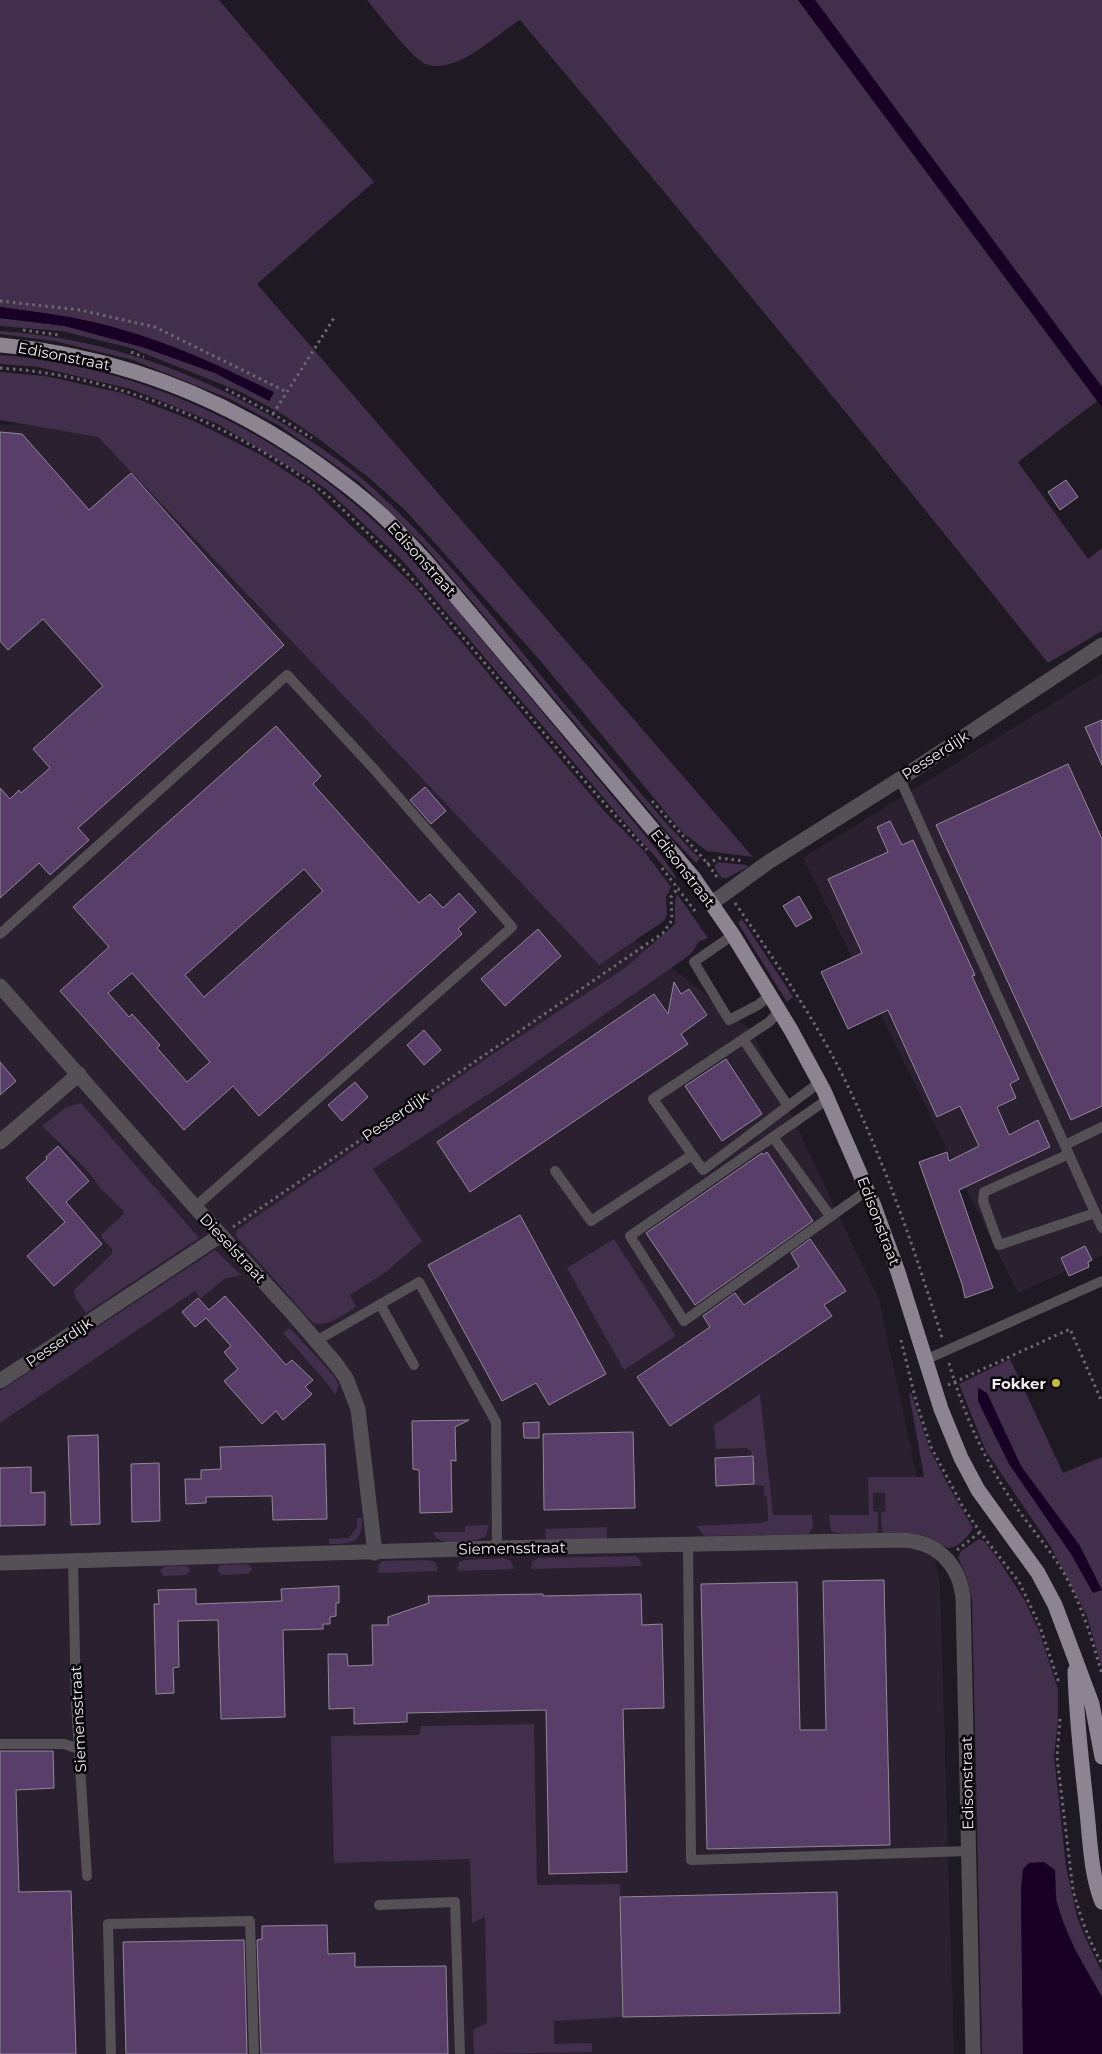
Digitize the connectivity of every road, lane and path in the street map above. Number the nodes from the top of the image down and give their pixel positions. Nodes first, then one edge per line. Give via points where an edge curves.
1 (0, 302) edge
2 (334, 318) dead end
3 (0, 345) edge
4 (0, 368) edge
5 (287, 392) junction
6 (273, 414) dead end
7 (1102, 645) edge
8 (900, 779) junction
9 (651, 855) dead end
10 (767, 863) junction
11 (660, 866) dead end
12 (693, 877) junction
13 (678, 888) junction
14 (712, 903) junction
15 (697, 913) dead end
16 (0, 934) edge
17 (733, 935) junction
18 (0, 986) edge
19 (770, 995) junction
20 (780, 1011) junction
21 (743, 1039) junction
22 (79, 1074) junction
23 (820, 1082) junction
24 (828, 1099) junction
25 (788, 1106) junction
26 (1102, 1127) edge
27 (773, 1137) junction
28 (0, 1142) edge
29 (1067, 1149) junction
30 (692, 1155) junction
31 (555, 1171) dead end
32 (868, 1190) junction
33 (195, 1207) junction
34 (1095, 1212) junction
35 (830, 1216) junction
36 (1102, 1228) edge
37 (221, 1234) junction
38 (1102, 1281) edge
39 (380, 1304) junction
40 (316, 1341) junction
41 (925, 1360) junction
42 (414, 1365) dead end
43 (0, 1381) edge
44 (955, 1382) junction
45 (935, 1390) junction
46 (916, 1398) dead end
47 (1102, 1402) edge
48 (980, 1532) dead end
49 (688, 1546) junction
50 (497, 1548) junction
51 (374, 1553) junction
52 (946, 1558) junction
53 (73, 1562) junction
54 (0, 1563) edge
55 (1075, 1660) junction
56 (1102, 1675) edge
57 (0, 1744) edge
58 (79, 1749) junction
59 (1102, 1757) edge
60 (968, 1851) junction
61 (87, 1876) dead end
62 (1102, 1902) edge
63 (379, 1904) dead end
64 (111, 2054) edge
65 (254, 2054) edge
66 (460, 2054) edge
67 (973, 2054) edge

1 - 5 path via 80,310 155,327
2 - 5 path
3 - 12 main road, Edisonstraat via 34,348 126,368 177,385 284,440 338,479 382,515 425,560
4 - 9 path, Edisonstraat via 34,370 126,391 214,425 325,493 408,572 609,810
5 - 6 path
7 - 8 street, Pesserdijk
8 - 10 street, Pesserdijk
8 - 29 lane
10 - 12 path via 719,858
10 - 14 street, Pesserdijk
11 - 13 path, Edisonstraat
12 - 13 path
12 - 14 main road, Edisonstraat
13 - 15 path, Edisonstraat
13 - 37 path, Pesserdijk via 671,897 672,920 663,933
14 - 17 main road, Edisonstraat
16 - 33 lane via 287,675 512,927
17 - 19 main road, Edisonstraat
17 - 19 lane via 694,962 729,1020
18 - 22 street, Dieselstraat
19 - 20 main road, Edisonstraat
20 - 21 lane
20 - 23 main road, Edisonstraat
21 - 25 lane
21 - 30 lane via 653,1099
22 - 28 street
22 - 33 street, Dieselstraat
23 - 24 main road, Edisonstraat
23 - 25 lane
24 - 27 lane
24 - 32 main road, Edisonstraat
25 - 30 lane via 702,1170
26 - 29 lane
27 - 35 lane
27 - 35 lane via 630,1236 684,1321
29 - 34 lane
29 - 34 lane via 984,1192 983,1201 999,1245
30 - 31 lane via 591,1221
32 - 35 lane
32 - 41 main road, Edisonstraat
33 - 37 street, Dieselstraat
34 - 36 lane
37 - 40 street, Dieselstraat
37 - 43 street, Pesserdijk
38 - 41 lane
39 - 40 lane
39 - 42 lane
39 - 50 lane via 419,1282 496,1422
40 - 51 street, Dieselstraat via 346,1378 358,1409
41 - 45 main road, Edisonstraat
44 - 45 path
44 - 47 path via 1070,1329
44 - 56 path via 982,1450 1014,1504 1066,1577 1085,1617
45 - 46 path
45 - 55 main road, Edisonstraat via 961,1458 978,1490 1038,1573 1055,1604
48 - 52 path
49 - 50 street, Siemensstraat
49 - 52 street, Siemensstraat via 903,1540 932,1547
49 - 60 lane via 691,1860
50 - 51 street, Siemensstraat
51 - 53 street, Siemensstraat
52 - 60 street, Edisonstraat via 959,1578 963,1597
53 - 54 street, Siemensstraat
53 - 58 lane, Siemensstraat
55 - 59 main road, Edisonstraat via 1092,1704
55 - 62 main road, Edisonstraat via 1076,1713 1091,1850
57 - 58 lane via 64,1744
58 - 61 lane, Siemensstraat
60 - 67 street, Edisonstraat
63 - 66 lane via 455,1902
64 - 65 lane via 108,1924 250,1921

